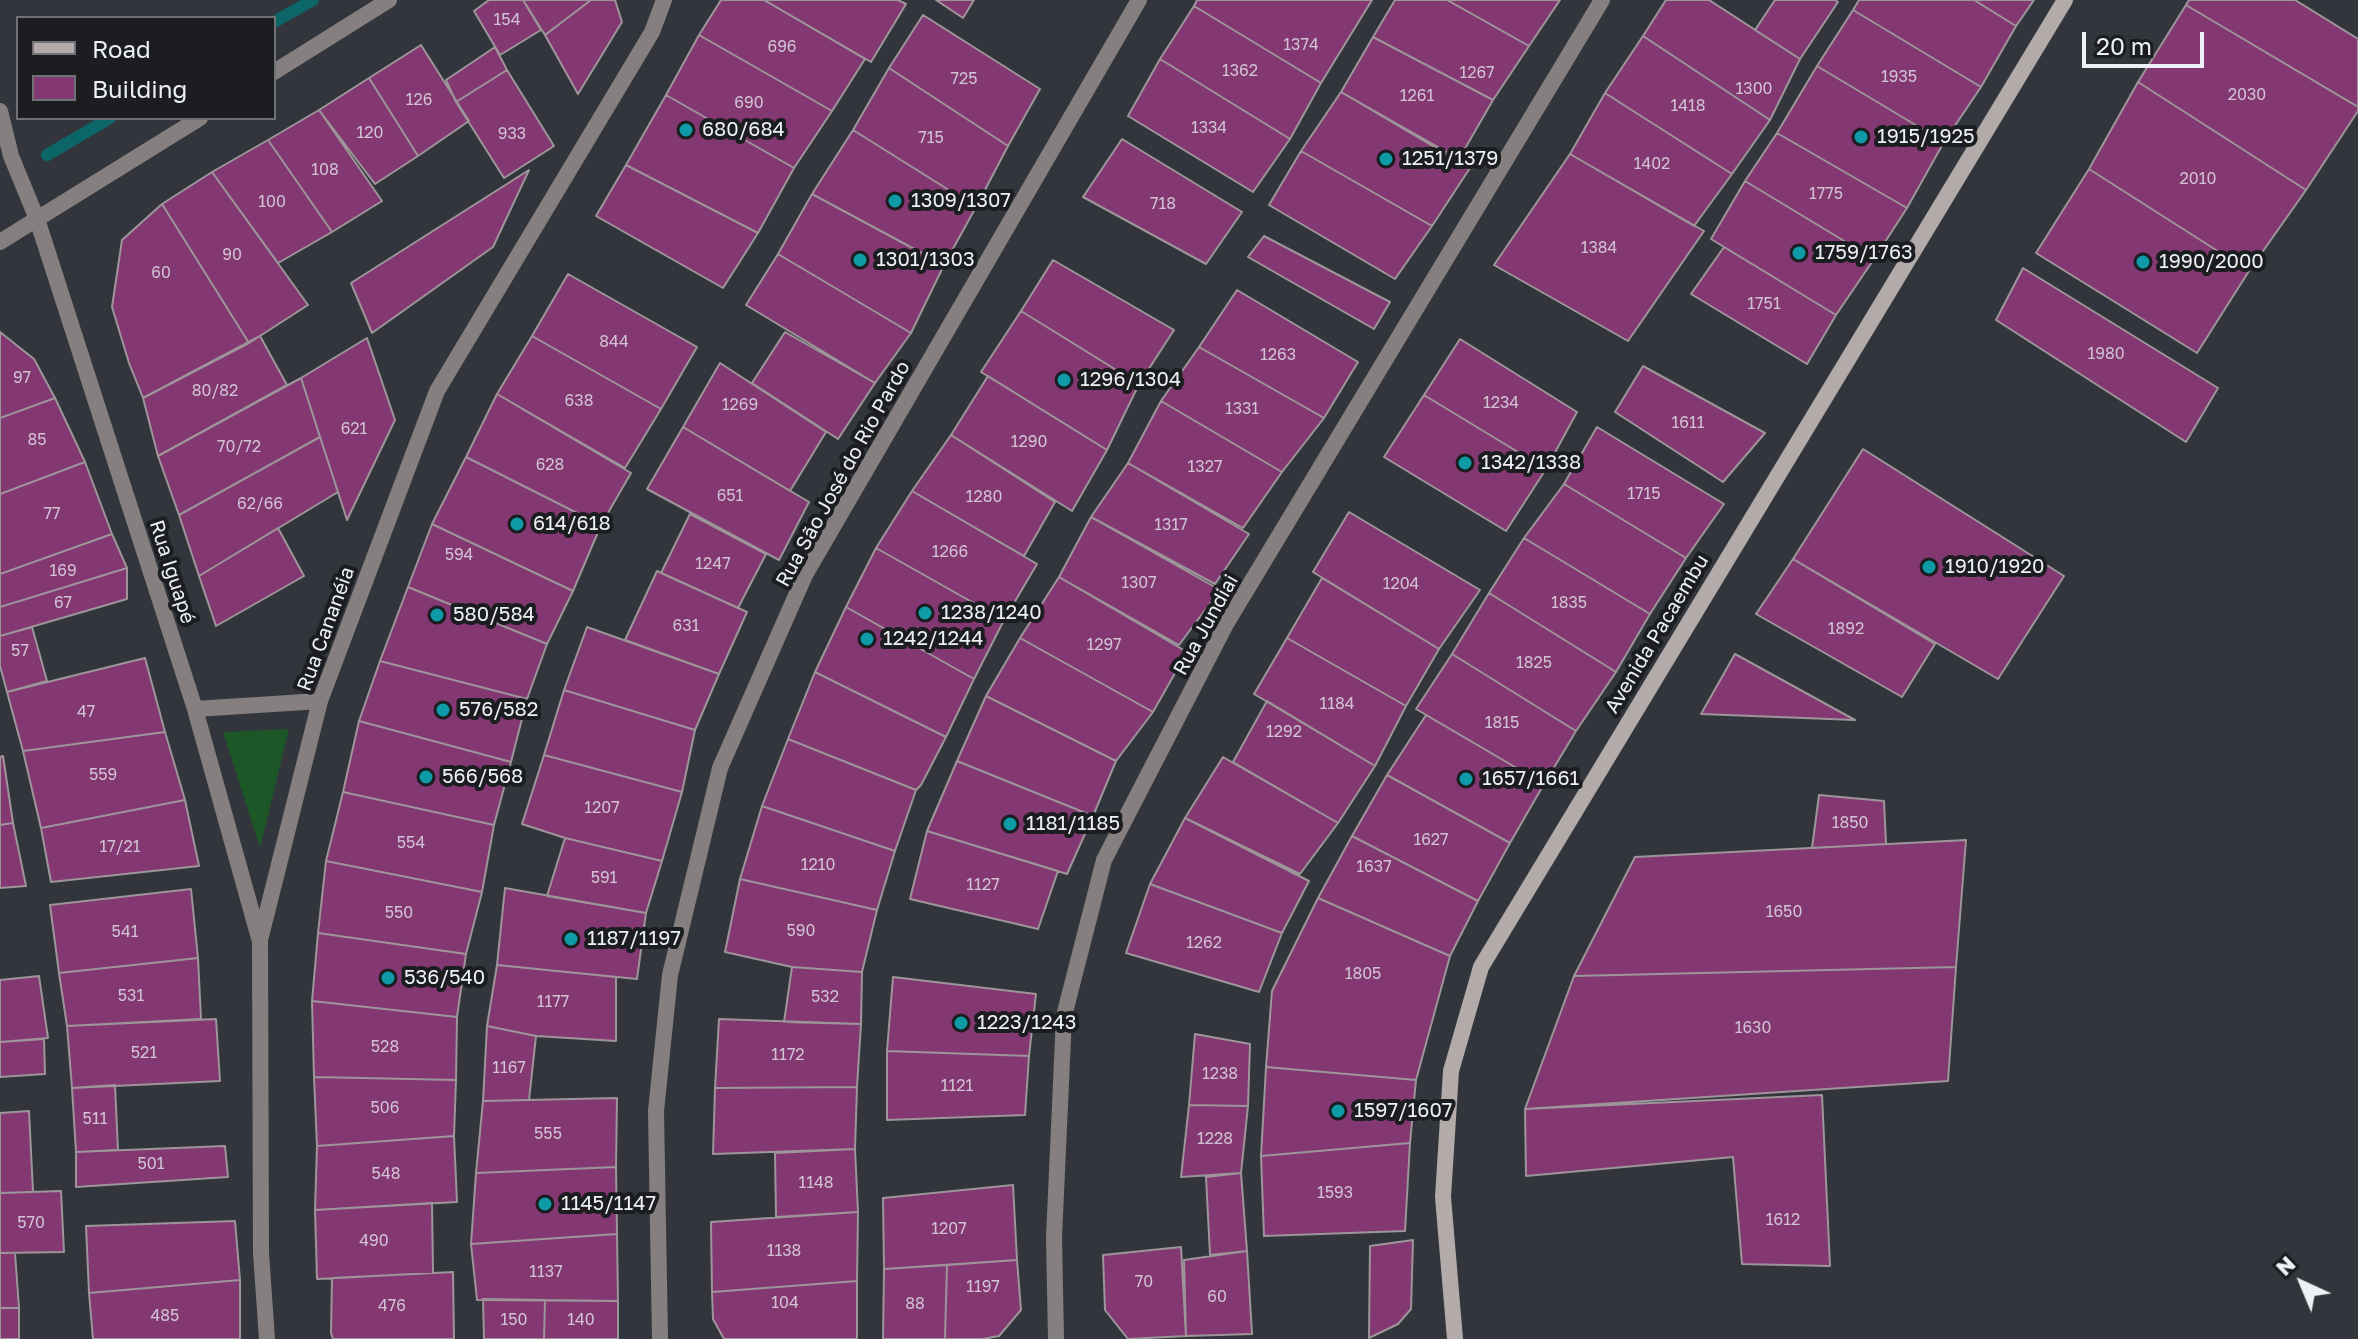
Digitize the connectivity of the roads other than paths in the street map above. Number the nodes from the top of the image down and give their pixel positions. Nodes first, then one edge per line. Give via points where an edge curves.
1 (389, 0) edge
2 (664, 0) edge
3 (1139, 0) edge
4 (1602, 0) edge
5 (2065, 0) edge
6 (276, 71) edge
7 (0, 111) edge
8 (197, 120) edge
9 (37, 219) junction
10 (0, 242) edge
11 (320, 701) junction
12 (195, 709) junction
13 (260, 940) junction
14 (267, 1339) edge
15 (660, 1339) edge
16 (1056, 1339) edge
17 (1455, 1339) edge

1 - 6 street
2 - 11 street, Rua Cananéia via 652,32 437,391
3 - 15 street, Rua São José do Rio Pardo via 805,575 720,768 670,975 656,1111
4 - 16 street, Rua Jundiai via 1226,624 1104,860 1064,1016 1054,1237
5 - 17 main road, Avenida Pacaembu via 1481,967 1451,1071 1443,1197
7 - 9 street, Rua Iguapé via 11,156
8 - 9 street
9 - 10 street
9 - 12 street, Rua Iguapé
11 - 12 street
11 - 13 street, Rua Cananéia
12 - 13 street, Rua Iguapé
13 - 14 street, Rua Cananéia via 261,1253

